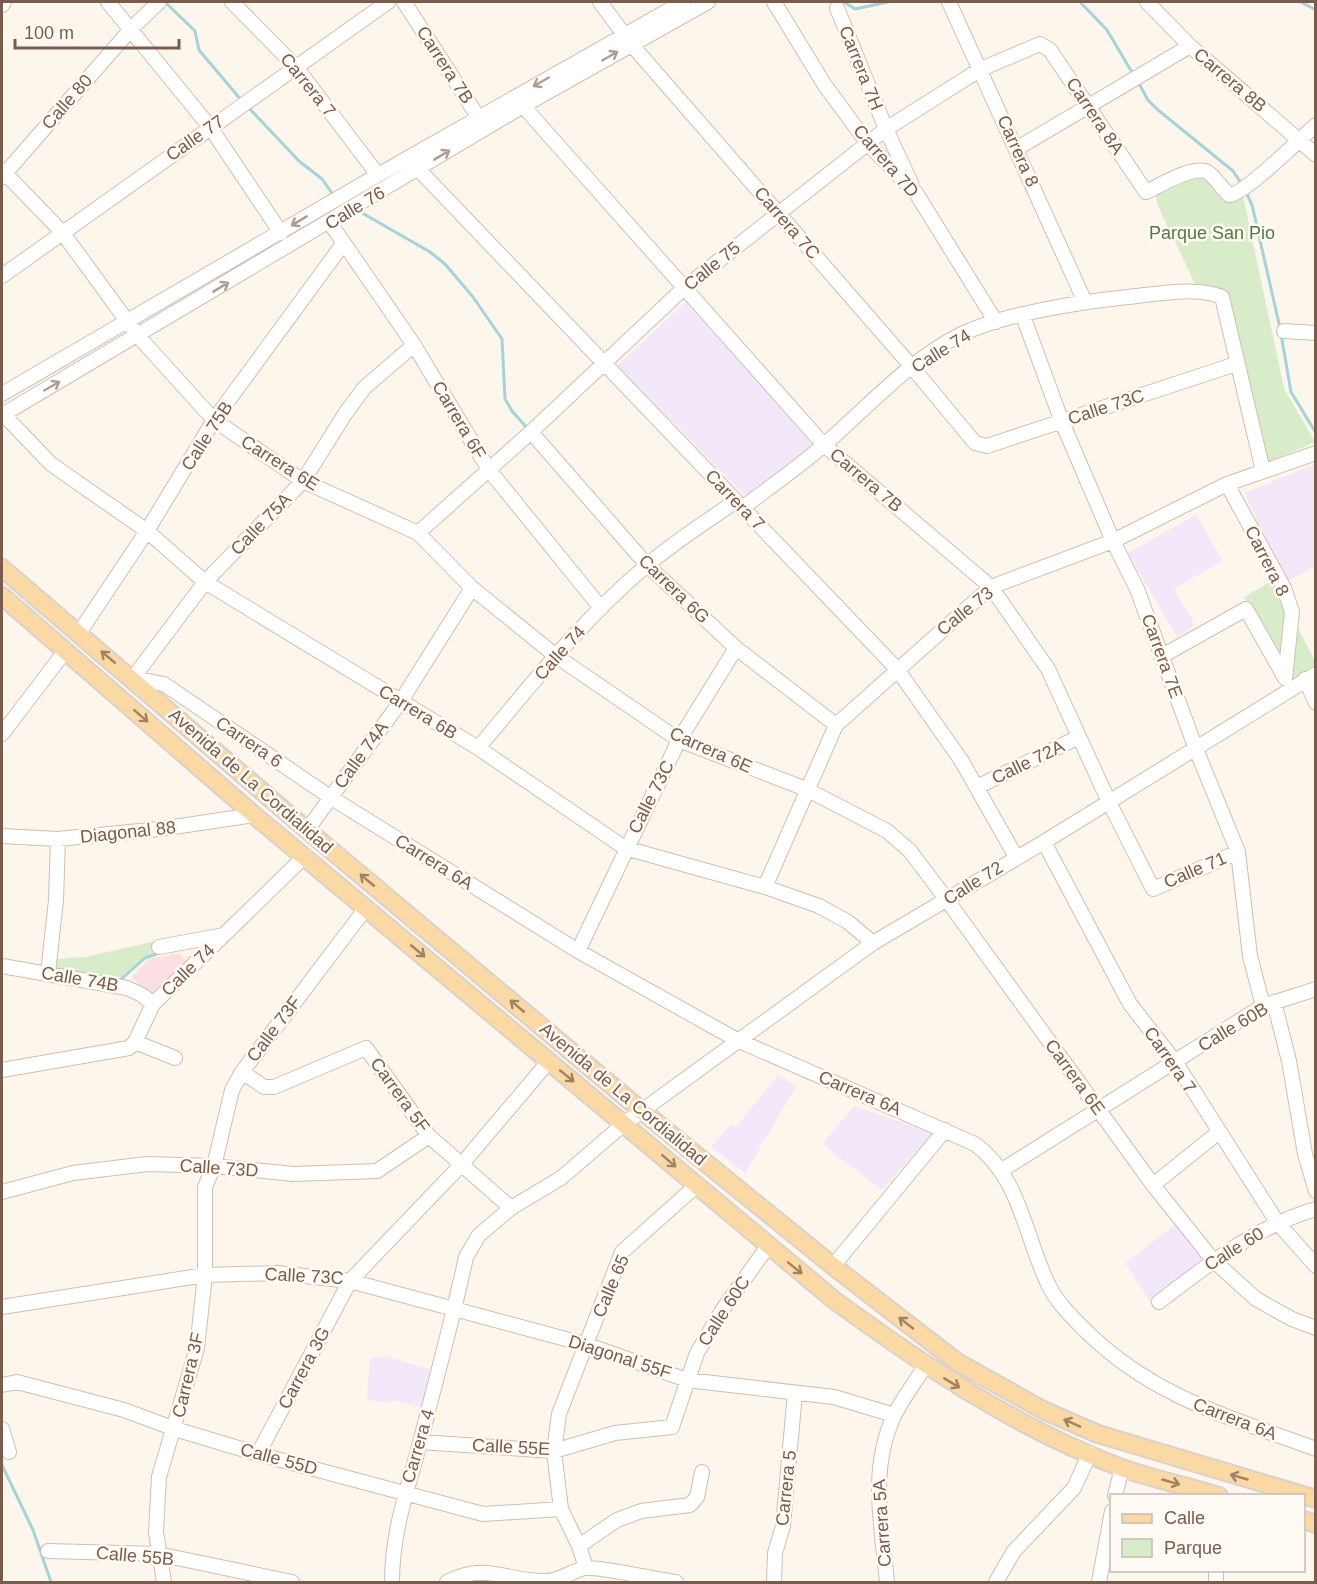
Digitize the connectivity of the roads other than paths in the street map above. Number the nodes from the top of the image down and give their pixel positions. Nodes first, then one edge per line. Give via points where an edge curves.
1 (108, 2) edge
2 (159, 2) edge
3 (232, 2) edge
4 (388, 2) edge
5 (404, 2) edge
6 (600, 2) edge
7 (683, 2) edge
8 (708, 2) edge
9 (774, 2) edge
10 (949, 2) edge
11 (1147, 2) edge
12 (837, 8) dead end
13 (132, 28) junction
14 (627, 39) junction
15 (1040, 44) joint
16 (1190, 46) junction
17 (296, 67) junction
18 (981, 69) junction
19 (523, 106) junction
20 (1088, 106) junction
21 (483, 124) junction
22 (1316, 125) edge
23 (210, 128) junction
24 (886, 129) junction
25 (1300, 140) junction
26 (868, 144) junction
27 (1017, 149) junction
28 (1316, 155) edge
29 (419, 170) junction
30 (2, 174) edge
31 (378, 175) junction
32 (916, 193) junction
33 (779, 214) junction
34 (330, 223) junction
35 (62, 232) junction
36 (280, 233) junction
37 (343, 244) junction
38 (2, 276) edge
39 (684, 288) junction
40 (1085, 302) junction
41 (1023, 316) junction
42 (127, 322) junction
43 (996, 322) junction
44 (1284, 331) dead end
45 (1316, 333) edge
46 (138, 336) junction
47 (414, 345) junction
48 (605, 363) junction
49 (1236, 364) junction
50 (912, 367) junction
51 (2, 394) edge
52 (2, 414) edge
53 (214, 420) junction
54 (1062, 422) junction
55 (531, 432) junction
56 (975, 443) joint
57 (824, 445) junction
58 (1316, 453) edge
59 (489, 470) junction
60 (1263, 471) junction
61 (303, 481) junction
62 (1227, 484) junction
63 (739, 504) junction
64 (147, 531) junction
65 (418, 533) junction
66 (1113, 541) junction
67 (647, 565) junction
68 (2, 568) edge
69 (205, 582) junction
70 (991, 587) junction
71 (472, 588) junction
72 (2, 596) edge
73 (601, 608) junction
74 (79, 633) junction
75 (736, 648) junction
76 (66, 650) junction
77 (556, 656) junction
78 (1162, 656) junction
79 (897, 669) junction
80 (1310, 677) edge
81 (133, 678) junction
82 (1287, 683) junction
83 (401, 701) junction
84 (1316, 703) edge
85 (836, 725) junction
86 (2, 735) edge
87 (1079, 737) junction
88 (679, 740) junction
89 (478, 748) junction
90 (1196, 749) junction
91 (977, 786) junction
92 (806, 789) junction
93 (330, 797) junction
94 (1109, 802) junction
95 (254, 815) junction
96 (307, 830) junction
97 (2, 836) edge
98 (58, 839) junction
99 (1044, 842) junction
100 (625, 848) junction
101 (1238, 852) junction
102 (305, 856) junction
103 (1016, 857) junction
104 (765, 887) junction
105 (1153, 889) joint
106 (947, 900) junction
107 (366, 908) junction
108 (225, 935) junction
109 (873, 943) junction
110 (159, 947) dead end
111 (578, 951) junction
112 (2, 966) edge
113 (48, 973) junction
114 (1316, 989) edge
115 (1268, 1004) junction
116 (153, 1005) junction
117 (737, 1040) junction
118 (135, 1042) junction
119 (175, 1058) dead end
120 (549, 1061) junction
121 (1176, 1063) junction
122 (2, 1070) edge
123 (242, 1072) junction
124 (1099, 1109) junction
125 (642, 1111) junction
126 (625, 1123) junction
127 (945, 1130) junction
128 (1219, 1132) junction
129 (429, 1136) junction
130 (462, 1164) junction
131 (214, 1166) junction
132 (1002, 1170) junction
133 (697, 1185) junction
134 (1153, 1185) junction
135 (1316, 1191) edge
136 (2, 1192) edge
137 (511, 1208) junction
138 (1316, 1209) edge
139 (1277, 1222) junction
140 (768, 1246) junction
141 (1213, 1260) junction
142 (832, 1266) junction
143 (1316, 1266) edge
144 (205, 1275) junction
145 (350, 1281) junction
146 (1159, 1302) dead end
147 (2, 1308) edge
148 (452, 1310) junction
149 (1316, 1328) edge
150 (588, 1345) junction
151 (925, 1366) junction
152 (687, 1380) junction
153 (2, 1386) edge
154 (795, 1393) junction
155 (894, 1415) junction
156 (672, 1427) joint
157 (2, 1429) edge
158 (175, 1430) junction
159 (420, 1442) junction
160 (1316, 1449) edge
161 (554, 1451) junction
162 (9, 1452) dead end
163 (1090, 1453) junction
164 (258, 1454) junction
165 (1122, 1468) junction
166 (702, 1472) dead end
167 (404, 1492) junction
168 (1116, 1494) edge
169 (1212, 1494) edge
170 (1298, 1494) edge
171 (561, 1509) junction
172 (1110, 1522) edge
173 (579, 1546) junction
174 (48, 1551) dead end
175 (158, 1554) junction
176 (586, 1568) junction
177 (164, 1582) edge
178 (292, 1582) edge
179 (392, 1582) edge
180 (447, 1582) edge
181 (545, 1582) edge
182 (676, 1582) edge
183 (774, 1582) edge
184 (887, 1582) edge
185 (996, 1582) edge
186 (1099, 1582) edge

1 - 13 street
2 - 13 street, Calle 80
3 - 17 street, Carrera 7
4 - 17 street, Calle 77
5 - 21 street, Carrera 7B
6 - 14 street, Carrera 7C
7 - 14 street, Calle 76
8 - 14 street, Calle 76
9 - 26 street, Carrera 7D via 824,84
10 - 18 street, Carrera 8
11 - 16 street, Carrera 8B
12 - 24 street, Carrera 7H
13 - 23 street
13 - 30 street, Calle 80
19 -> 14 street, Calle 76
14 -> 21 street, Calle 76
14 - 33 street, Carrera 7C
15 - 18 street, Calle 75
15 - 20 street, Carrera 8A via 1050,50
16 - 20 street
16 - 25 street, Carrera 8B
17 - 23 street, Calle 77
17 - 31 street, Carrera 7
18 - 24 street, Calle 75
18 - 27 street, Carrera 8
19 - 21 street, Calle 76
19 - 39 street, Carrera 7B
20 - 25 street, Carrera 8A via 1146,192 1202,170 1240,190
20 - 27 street
29 -> 21 street, Calle 76
21 - 31 street, Calle 76
22 - 25 street
23 - 35 street, Calle 77
23 - 36 street
24 - 26 street, Calle 75
24 - 32 street, Carrera 7H
25 - 28 street, Carrera 8B
26 - 32 street, Carrera 7D
26 - 33 street, Calle 75
27 - 40 street, Carrera 8
29 - 34 street, Calle 76
29 - 48 street, Carrera 7
30 - 35 street, Carrera 6E
31 -> 36 street, Calle 76
32 - 43 street, Carrera 7D
33 - 39 street, Calle 75
33 - 50 street, Carrera 7C
34 - 37 street, Carrera 6F
46 -> 34 street, Calle 76
35 - 38 street, Calle 77
35 - 42 street, Carrera 6E
36 - 42 street, Calle 76
37 - 47 street, Carrera 6F
37 - 53 street, Calle 75B
39 - 48 street, Calle 75
39 - 57 street, Carrera 7B
40 - 41 street, Calle 74
40 - 49 street, Calle 74 via 1192,292 1220,295
41 - 43 street, Calle 74
41 - 54 street, Carrera 7E
42 - 46 street, Carrera 6E
42 - 51 street, Calle 76
43 - 50 street, Calle 74 via 960,335
44 - 45 street
52 -> 46 street, Calle 76
46 - 53 street, Carrera 6E
47 - 59 street, Carrera 6F
47 - 61 street, Calle 75A via 364,388
48 - 55 street, Calle 75
48 - 63 street, Carrera 7
49 - 54 street, Calle 73C
49 - 60 street
50 - 56 street, Carrera 7C
50 - 57 street, Calle 74
52 - 64 street, Carrera 6B via 51,464
53 - 61 street, Carrera 6E
53 - 64 street, Calle 75B
54 - 56 street, Calle 73C via 987,446
54 - 66 street, Carrera 7E
55 - 59 street, Calle 75
55 - 67 street, Carrera 6G
57 - 63 street, Calle 74
57 - 70 street, Carrera 7B
58 - 60 street, Calle 73
59 - 65 street, Calle 75
59 - 73 street, Carrera 6F
60 - 62 street, Calle 73
61 - 65 street, Carrera 6E
61 - 69 street, Calle 75A
62 - 66 street, Calle 73
62 - 82 street, Carrera 8 via 1284,588 1292,612
63 - 67 street, Calle 74
63 - 79 street, Carrera 7
64 - 69 street, Carrera 6B
64 - 74 street, Calle 75B
65 - 71 street, Carrera 6E
66 - 70 street, Calle 73
66 - 78 street, Carrera 7E via 1137,589
67 - 73 street, Calle 74
67 - 75 street, Carrera 6G
68 - 74 main road, Avenida de La Cordialidad
69 - 81 street, Calle 75A
69 - 83 street, Carrera 6B
70 - 79 street, Calle 73
70 - 87 street, Carrera 7B via 1048,669
71 - 77 street, Carrera 6E
71 - 83 street, Calle 74A
72 - 76 main road, Avenida de La Cordialidad
73 - 77 street, Calle 74
81 -> 74 main road, Avenida de La Cordialidad
75 - 85 street, Carrera 6G
75 - 88 street, Calle 73C
76 - 86 street
76 -> 95 main road, Avenida de La Cordialidad
77 - 88 street, Carrera 6E
77 - 89 street, Calle 74
78 - 82 street via 1246,609
78 - 90 street, Carrera 7E
79 - 85 street, Calle 73
79 - 91 street, Carrera 7
80 - 82 street, Calle 72
80 - 84 street
81 - 93 street, Carrera 6 via 164,684
81 - 96 main road, Avenida de La Cordialidad
82 - 90 street, Calle 72
83 - 89 street, Carrera 6B
83 - 93 street, Calle 74A
85 - 92 street, Calle 73
87 - 91 street, Calle 72A
87 - 94 street, Carrera 7B
88 - 92 street, Carrera 6E
88 - 100 street, Calle 73C
89 - 100 street, Carrera 6B
90 - 94 street, Calle 72
90 - 101 street, Carrera 7E
91 - 103 street, Carrera 7
92 - 104 street, Calle 73
92 - 106 street, Carrera 6E via 887,831 910,851
93 - 96 street, Calle 74A
93 - 111 street, Carrera 6A
94 - 99 street, Calle 72
94 - 105 street, Carrera 7B
95 - 98 street, Diagonal 88
95 - 102 main road, Avenida de La Cordialidad
125 -> 96 main road, Avenida de La Cordialidad
97 - 98 street, Diagonal 88
98 - 113 street
99 - 103 street, Calle 72
99 - 121 street, Carrera 7 via 1130,1004
100 - 104 street, Carrera 6B
100 - 111 street, Calle 73C
101 - 105 street, Calle 71
101 - 115 street, Carrera 7E via 1250,956
102 - 107 main road, Avenida de La Cordialidad
102 - 108 street, Calle 74
103 - 106 street, Calle 72
104 - 109 street, Carrera 6B via 819,906 848,922
106 - 109 street, Calle 72
106 - 124 street, Carrera 6E
107 -> 120 main road, Avenida de La Cordialidad
107 - 123 street, Calle 73F
108 - 110 street
108 - 116 street, Calle 74
109 - 117 street, Calle 72
111 - 117 street, Carrera 6A
112 - 113 street, Calle 74B
113 - 116 street, Calle 74B via 127,988 142,994
114 - 115 street, Calle 60B
115 - 121 street, Calle 60B
115 - 135 street, Carrera 7E via 1289,1061 1300,1135
116 - 118 street, Calle 74
117 - 125 street, Calle 72
117 - 127 street, Carrera 6A
118 - 119 street
118 - 122 street via 122,1051
120 -> 126 main road, Avenida de La Cordialidad
120 - 130 street, Calle 73C
121 - 124 street, Calle 60B
121 - 128 street, Carrera 7
123 - 129 street, Carrera 5F via 264,1087 274,1087 366,1048
123 - 131 street, Calle 73F via 232,1090
124 - 132 street, Calle 60B
124 - 134 street, Carrera 6E
125 - 126 street, Calle 72
125 - 142 main road, Avenida de La Cordialidad
126 -> 133 main road, Avenida de La Cordialidad
126 - 137 street, Calle 72 via 561,1178
127 - 132 street, Carrera 6A via 975,1144
127 - 142 street
128 - 134 street
128 - 139 street, Carrera 7
129 - 130 street, Carrera 5F
129 - 131 street, Calle 73D via 377,1171 293,1174
130 - 137 street, Carrera 5F
130 - 145 street, Calle 73C
131 - 136 street, Calle 73D via 147,1164 73,1173
131 - 144 street, Carrera 3F via 205,1187
132 - 160 street, Carrera 6A via 1050,1287 1069,1314 1098,1343 1155,1386
133 - 140 main road, Avenida de La Cordialidad
133 - 150 street, Calle 65 via 622,1252
134 - 141 street, Carrera 6E
137 - 148 street, Carrera 4 via 479,1235 466,1257
138 - 139 street, Calle 60
139 - 141 street, Calle 60
139 - 143 street, Carrera 7
140 -> 151 main road, Avenida de La Cordialidad
140 - 152 street, Calle 60C via 711,1328 696,1353
141 - 146 street, Calle 60
141 - 149 street, Carrera 6E via 1256,1299
170 -> 142 main road, Avenida de La Cordialidad via 1126,1445 1043,1410 957,1362
144 - 145 street, Calle 73C via 278,1273
144 - 147 street, Calle 73C
144 - 158 street, Carrera 3F via 197,1348
145 - 148 street, Diagonal 55F
145 - 164 street, Carrera 3G
148 - 150 street, Diagonal 55F
148 - 159 street, Carrera 4
150 - 152 street, Diagonal 55F
150 - 161 street, Calle 65 via 559,1414
151 - 155 street, Carrera 5A
151 -> 163 main road, Avenida de La Cordialidad via 989,1405
152 - 154 street, Diagonal 55F
152 - 156 street, Calle 60C
153 - 158 street, Calle 55D via 17,1382 124,1410
154 - 155 street, Diagonal 55F via 834,1396
154 - 183 street, Carrera 5 via 783,1526 774,1552
155 - 184 street, Carrera 5A via 882,1444 878,1472
156 - 161 street, Calle 55E via 615,1433
157 - 162 street
158 - 164 street, Calle 55D
158 - 175 street, Carrera 3F via 159,1477
159 - 161 street, Calle 55E
159 - 167 street, Carrera 4
161 - 171 street, Calle 65
163 - 165 main road, Avenida de La Cordialidad
163 - 185 street via 1074,1488 1014,1551
164 - 167 street, Calle 55D
165 - 168 street
165 -> 169 main road, Avenida de La Cordialidad
166 - 173 street via 698,1497 690,1505 641,1511 617,1520
167 - 171 street, Calle 55D via 483,1514
167 - 179 street, Carrera 4 via 392,1549
171 - 173 street, Calle 65
172 - 186 street
173 - 176 street, Calle 65
174 - 175 street, Calle 55B
175 - 177 street, Carrera 3F
175 - 178 street, Calle 55B
176 - 181 street
176 - 182 street
180 - 181 street via 482,1571

